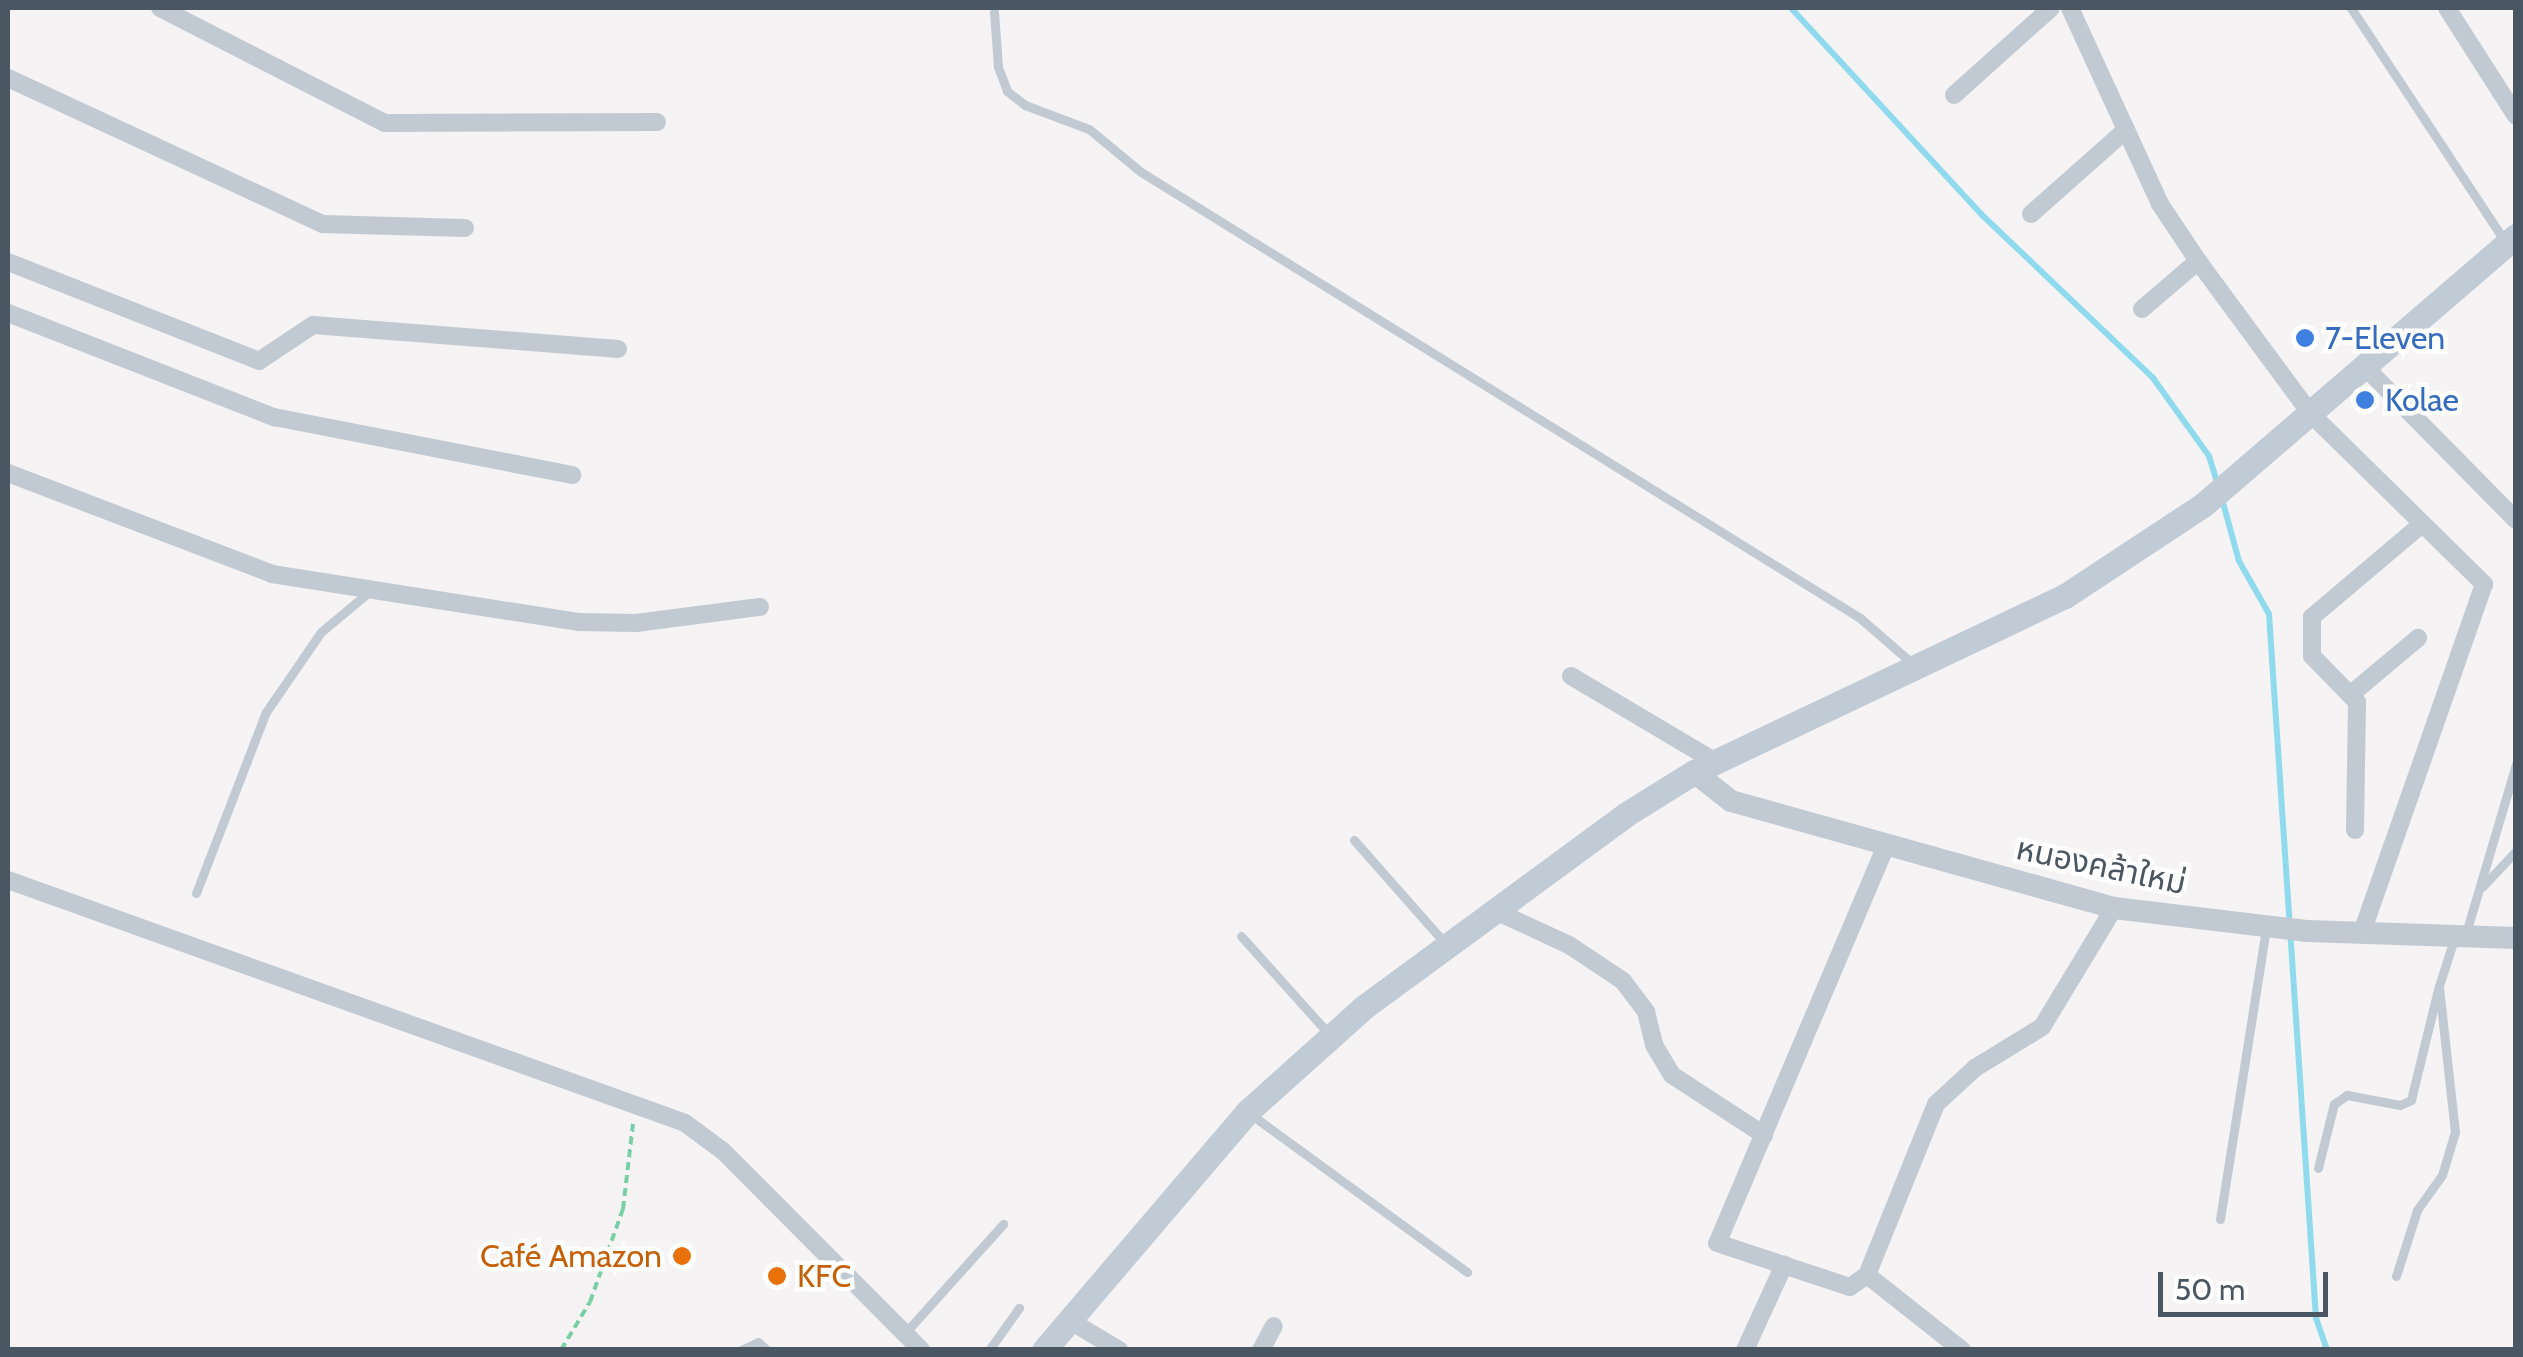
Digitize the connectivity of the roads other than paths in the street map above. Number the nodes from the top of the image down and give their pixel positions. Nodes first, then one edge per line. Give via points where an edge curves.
1 (160, 8) edge
2 (2051, 8) edge
3 (2070, 8) edge
4 (2351, 8) edge
5 (2447, 8) edge
6 (994, 12) dead end
7 (8, 78) edge
8 (1954, 95) dead end
9 (2516, 116) edge
10 (656, 122) dead end
11 (2126, 130) junction
12 (2031, 214) dead end
13 (466, 228) dead end
14 (2510, 239) edge
15 (2198, 261) junction
16 (8, 262) edge
17 (2142, 309) dead end
18 (8, 312) edge
19 (618, 349) dead end
20 (2364, 366) junction
21 (2311, 414) junction
22 (8, 472) edge
23 (572, 475) dead end
24 (2516, 520) edge
25 (2422, 526) junction
26 (372, 590) junction
27 (760, 607) dead end
28 (2418, 638) dead end
29 (1915, 666) junction
30 (1571, 676) dead end
31 (2350, 695) junction
32 (2516, 764) edge
33 (1705, 767) junction
34 (2355, 830) dead end
35 (1354, 840) dead end
36 (1885, 848) junction
37 (2516, 851) edge
38 (8, 880) edge
39 (2480, 889) junction
40 (196, 893) dead end
41 (2114, 908) junction
42 (1500, 913) junction
43 (2270, 928) junction
44 (2362, 932) junction
45 (1240, 936) dead end
46 (2460, 936) junction
47 (2516, 938) edge
48 (1450, 948) junction
49 (2439, 986) junction
50 (1331, 1036) junction
51 (1247, 1112) junction
52 (1764, 1135) junction
53 (2318, 1168) dead end
54 (2220, 1219) dead end
55 (1003, 1224) dead end
56 (1784, 1264) junction
57 (1466, 1272) dead end
58 (1867, 1275) junction
59 (2396, 1276) dead end
60 (1019, 1308) dead end
61 (1068, 1320) junction
62 (1274, 1326) dead end
63 (905, 1333) junction
64 (741, 1350) edge
65 (767, 1350) edge
66 (922, 1350) edge
67 (989, 1350) edge
68 (1044, 1350) edge
69 (1119, 1350) edge
70 (1261, 1350) edge
71 (1745, 1350) edge
72 (1962, 1350) edge

1 - 10 street via 385,123
2 - 8 street
3 - 11 street
4 - 14 lane
5 - 9 street
6 - 29 lane via 998,67 1007,91 1024,106 1089,129 1140,172 1860,618
7 - 13 street via 323,224
11 - 12 street
11 - 15 street via 2160,204
14 - 20 main road
15 - 17 street
15 - 21 street
16 - 19 street via 259,361 312,324
18 - 23 street via 274,417
20 - 21 main road
20 - 24 street
21 - 25 street
21 - 29 main road via 2202,504 2065,596
22 - 26 street via 272,574
25 - 31 street via 2312,617 2312,656
25 - 44 street via 2484,584
26 - 27 street via 578,622 636,623
26 - 40 lane via 320,632 266,712
28 - 31 street
29 - 33 main road
30 - 33 street
31 - 34 street via 2358,702
32 - 39 lane
33 - 36 street, หนองคล้าใหม่ via 1731,801
33 - 42 main road via 1624,815
35 - 48 lane
36 - 41 street, หนองคล้าใหม่
36 - 52 street
37 - 39 lane
38 - 63 street via 684,1123 723,1151
39 - 46 lane
41 - 43 street, หนองคล้าใหม่
41 - 58 street via 2042,1027 1974,1068 1936,1104
42 - 48 main road
42 - 52 street via 1623,981 1646,1012 1654,1045 1672,1075
43 - 44 street, หนองคล้าใหม่
43 - 54 lane
44 - 46 street, หนองคล้าใหม่
45 - 50 lane
46 - 47 street, หนองคล้าใหม่
46 - 49 lane
48 - 50 main road
49 - 53 lane via 2426,1016 2411,1100 2400,1105 2347,1095 2334,1104
49 - 59 lane via 2454,1132 2442,1175 2417,1210
50 - 51 main road
51 - 57 lane
51 - 61 main road
52 - 56 street via 1717,1244
55 - 63 lane
56 - 58 street via 1850,1287
56 - 71 street
58 - 72 street
60 - 67 lane
61 - 68 main road
61 - 69 street
62 - 70 street
63 - 66 street
64 - 65 lane via 758,1342

